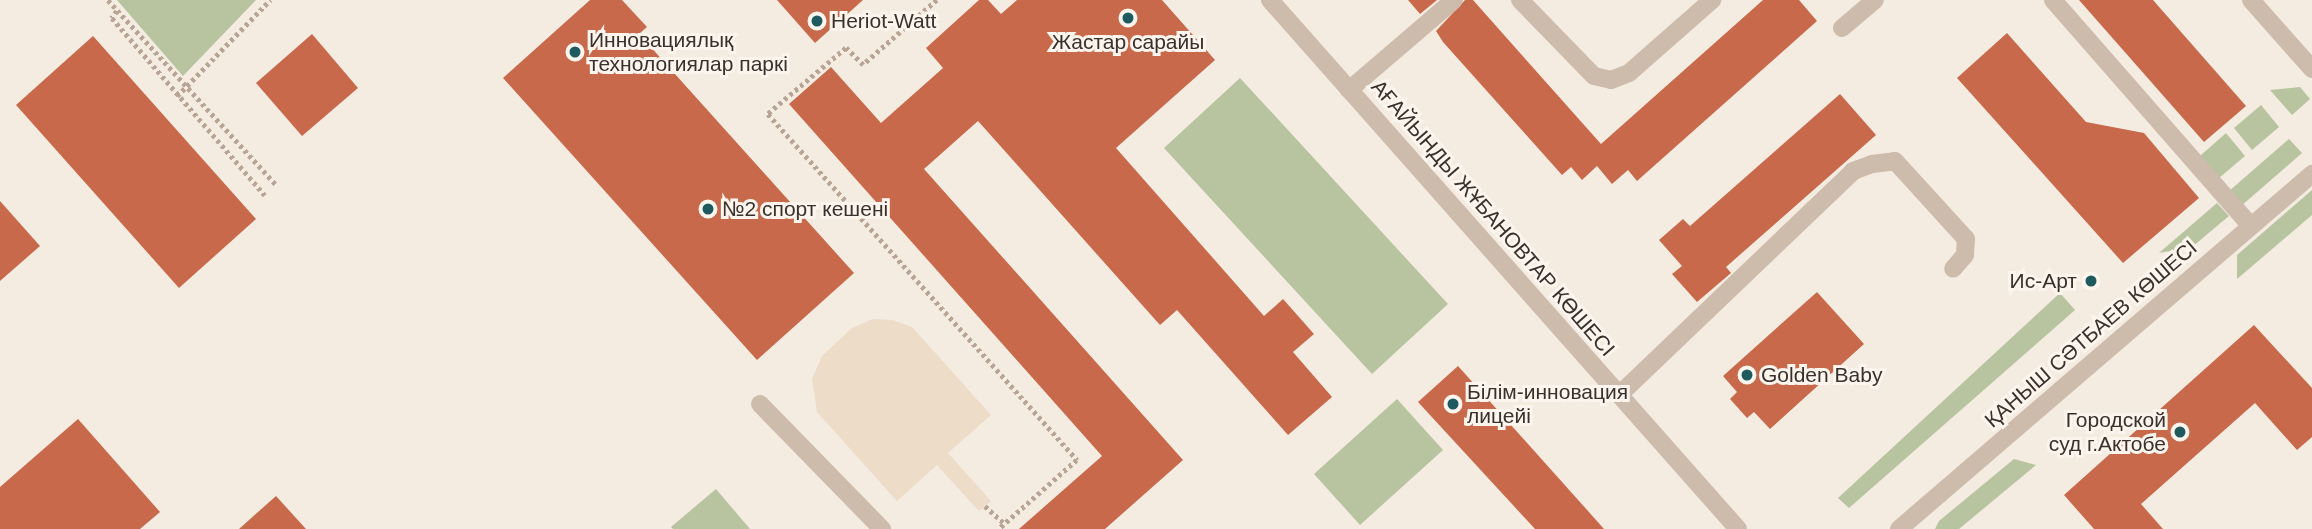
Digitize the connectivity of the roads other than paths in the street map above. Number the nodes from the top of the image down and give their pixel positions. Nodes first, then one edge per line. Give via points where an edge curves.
1 (1270, 0) edge
2 (1454, 0) edge
3 (1520, 0) edge
4 (1712, 0) edge
5 (1875, 0) edge
6 (2053, 0) edge
7 (2251, 0) edge
8 (1842, 28) dead end
9 (2312, 69) edge
10 (1349, 90) junction
11 (2312, 174) edge
12 (2251, 226) junction
13 (1953, 269) dead end
14 (1619, 395) junction
15 (760, 404) dead end
16 (882, 529) edge
17 (1738, 529) edge
18 (1899, 529) edge

1 - 10 street, АҒАЙЫНДЫ ЖҰБАНОВТАР КӨШЕСІ
2 - 10 street
3 - 4 street via 1594,76 1611,80 1629,73
5 - 8 street
6 - 12 street
7 - 9 street
10 - 14 street, АҒАЙЫНДЫ ЖҰБАНОВТАР КӨШЕСІ
11 - 12 street, ҚАНЫШ СӘТБАЕВ КӨШЕСІ
12 - 18 street, ҚАНЫШ СӘТБАЕВ КӨШЕСІ
13 - 14 street via 1965,255 1966,239 1895,161 1853,171
14 - 17 street, АҒАЙЫНДЫ ЖҰБАНОВТАР КӨШЕСІ
15 - 16 street

